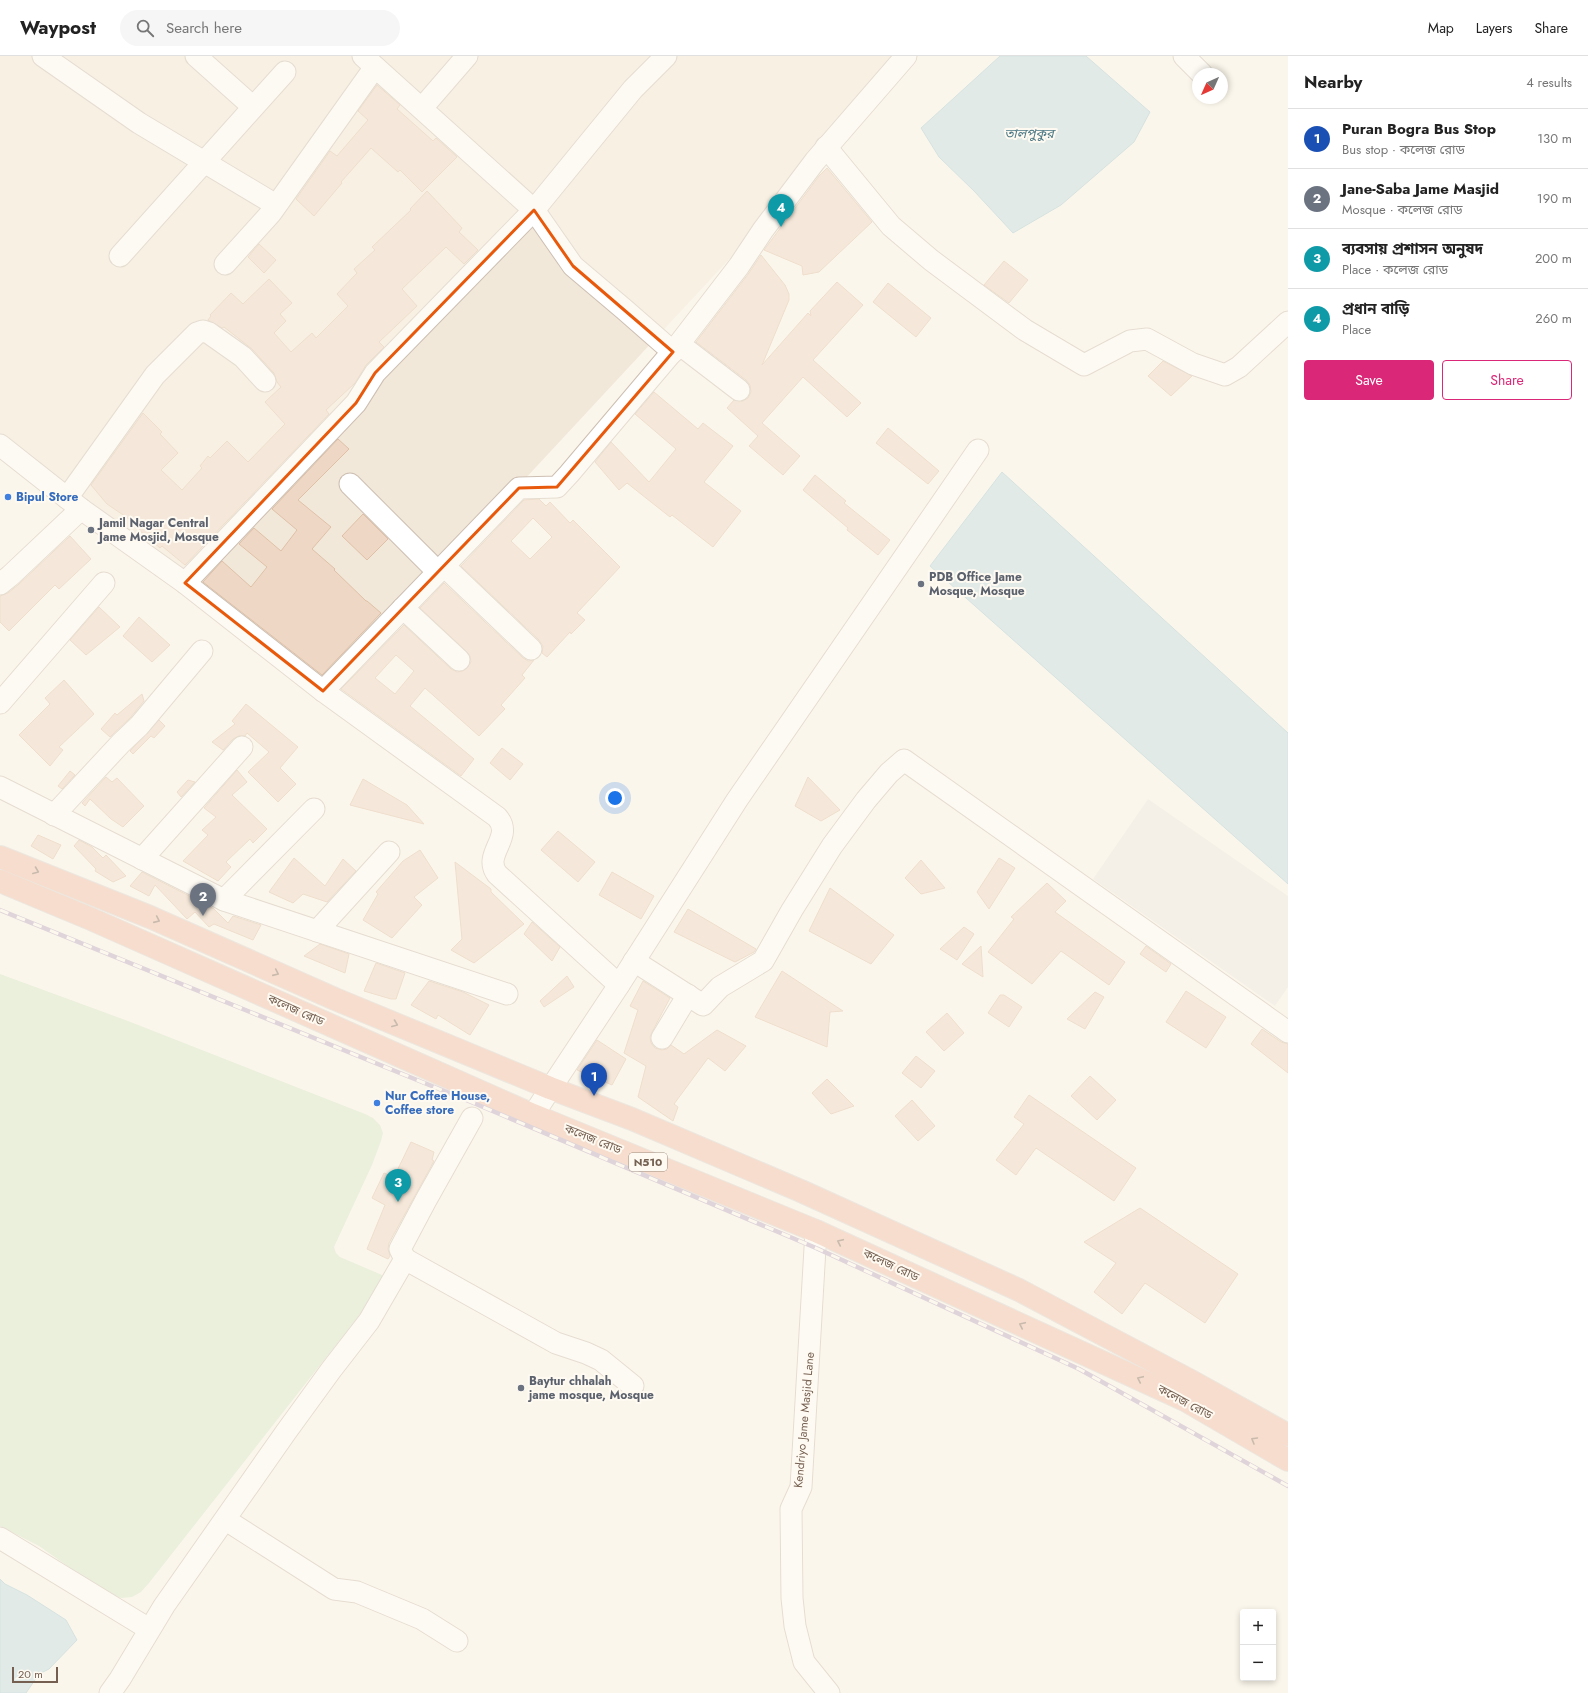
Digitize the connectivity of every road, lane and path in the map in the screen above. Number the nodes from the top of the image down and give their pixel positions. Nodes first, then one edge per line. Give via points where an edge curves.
1 (43, 56) edge
2 (196, 56) edge
3 (467, 56) edge
4 (666, 56) edge
5 (906, 56) edge
6 (1184, 56) edge
7 (369, 62) edge
8 (1196, 68) edge
9 (284, 72) dead end
10 (253, 107) junction
11 (422, 108) junction
12 (826, 147) junction
13 (205, 162) junction
14 (276, 205) junction
15 (534, 210) junction
16 (120, 256) dead end
17 (225, 264) dead end
18 (1288, 322) edge
19 (676, 348) junction
20 (264, 381) dead end
21 (739, 390) dead end
22 (0, 444) edge
23 (978, 450) dead end
24 (350, 484) dead end
25 (74, 503) junction
26 (441, 569) junction
27 (104, 583) dead end
28 (185, 583) junction
29 (0, 584) edge
30 (403, 608) junction
31 (531, 649) dead end
32 (202, 650) dead end
33 (459, 660) dead end
34 (324, 691) junction
35 (0, 703) edge
36 (242, 747) dead end
37 (0, 788) edge
38 (314, 809) dead end
39 (54, 815) junction
40 (389, 852) dead end
41 (0, 857) edge
42 (142, 859) junction
43 (0, 881) edge
44 (224, 900) junction
45 (318, 932) junction
46 (634, 961) junction
47 (619, 985) junction
48 (507, 994) dead end
49 (688, 995) junction
50 (1288, 1032) edge
51 (662, 1038) dead end
52 (550, 1088) junction
53 (533, 1115) junction
54 (472, 1118) dead end
55 (816, 1231) junction
56 (405, 1259) junction
57 (633, 1386) dead end
58 (1288, 1435) edge
59 (1288, 1460) edge
60 (226, 1520) junction
61 (0, 1538) edge
62 (149, 1628) junction
63 (457, 1641) dead end
64 (110, 1693) edge
65 (829, 1693) edge

1 - 13 street via 139,122
2 - 10 street
3 - 11 street
4 - 15 street via 633,89
5 - 12 street
6 - 8 street
7 - 11 street
7 - 14 street
9 - 10 street
10 - 13 street
11 - 15 street
12 - 18 street via 892,226 931,260 1025,330 1084,366 1130,341 1147,340 1193,364 1225,375 1239,366
12 - 19 street
13 - 14 street
13 - 16 street
14 - 17 street
15 - 19 street via 573,266 625,310
15 - 28 street via 375,373 356,403
19 - 21 street
19 - 26 street via 557,487 519,488
20 - 25 street via 243,357 209,333 197,333 155,374
22 - 25 street
23 - 46 street via 737,800
24 - 26 street
25 - 28 street
25 - 29 street
26 - 30 street
26 - 31 street
27 - 35 street
28 - 34 street
30 - 33 street
30 - 34 street
32 - 39 street via 139,726
34 - 47 street via 497,817 504,831 492,868
36 - 42 street
37 - 39 street
38 - 44 street
39 - 42 street
40 - 45 street
41 -> 52 highway, কলেজ রোড / N510 via 150,917 335,999
42 - 44 street
43 - 53 highway, কলেজ রোড / N510
44 - 45 street
45 - 48 street
46 - 47 street
46 - 49 street
47 - 52 street
49 - 50 street via 703,1005 720,987 763,960 832,846 866,800 904,760
49 - 51 street
52 - 53 street
52 - 58 highway, কলেজ রোড / N510 via 632,1119 801,1191 1019,1290
53 - 55 highway, কলেজ রোড / N510
54 - 56 street via 400,1249
59 -> 55 highway, কলেজ রোড / N510 via 1185,1400
55 - 65 street, Kendriyo Jame Masjid Lane via 801,1487 791,1509 792,1598 795,1626 804,1662
56 - 57 street via 556,1343 601,1360
56 - 60 street via 369,1321 250,1482
60 - 62 street
60 - 63 street via 334,1589 358,1592 422,1619
61 - 62 street
62 - 64 street

